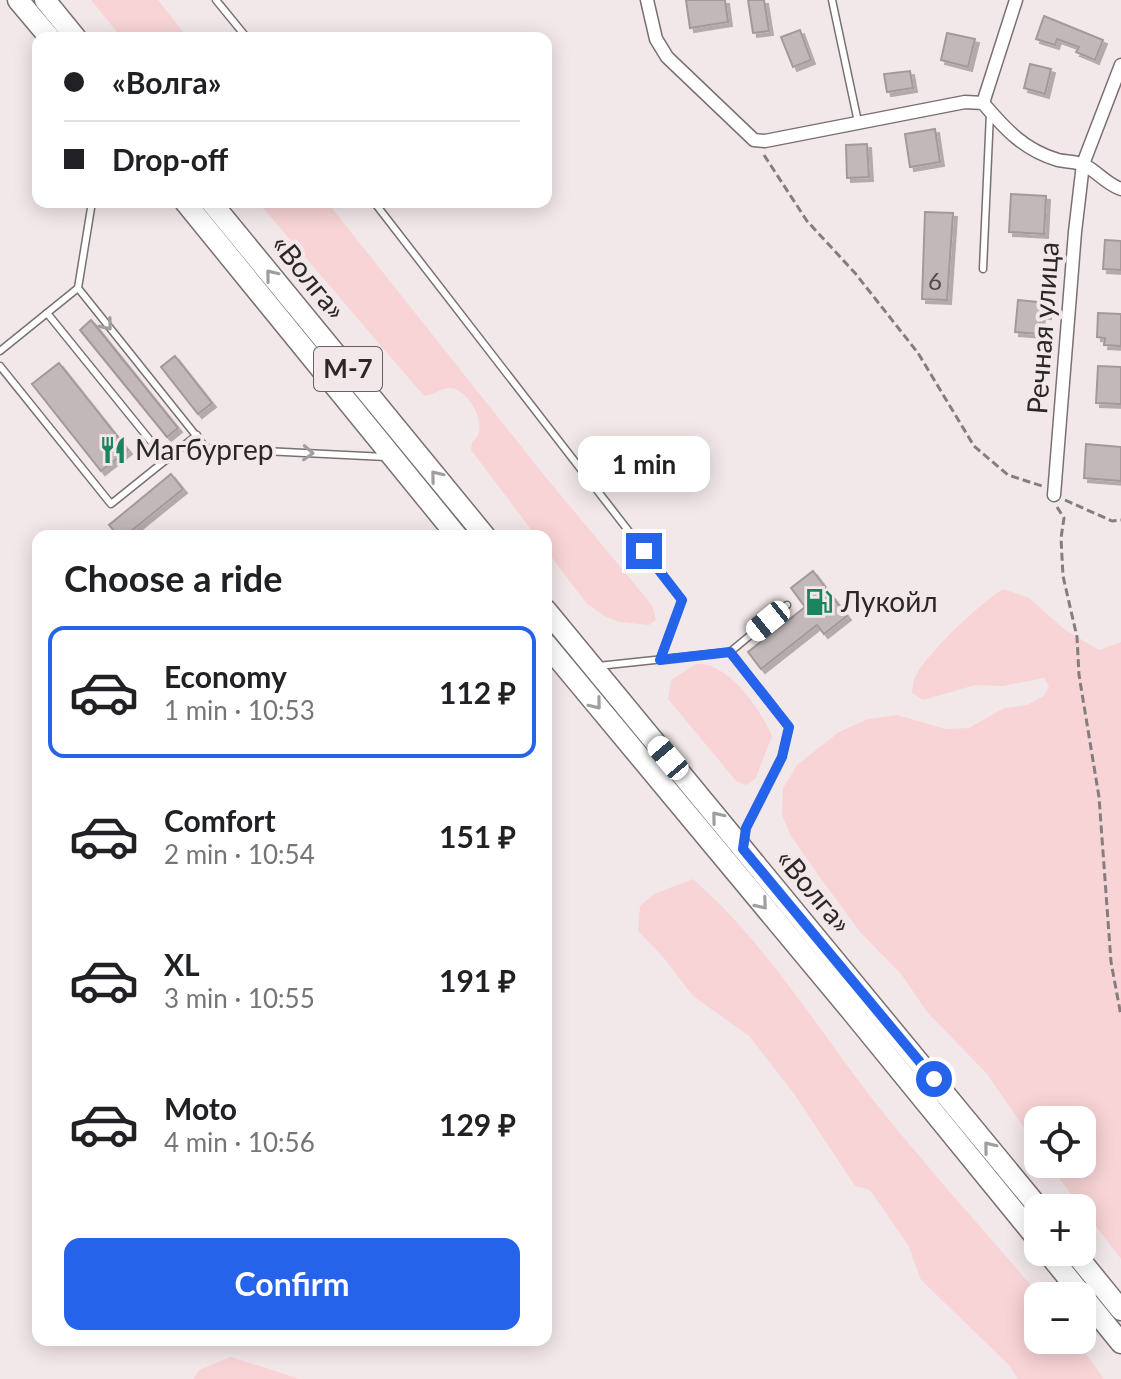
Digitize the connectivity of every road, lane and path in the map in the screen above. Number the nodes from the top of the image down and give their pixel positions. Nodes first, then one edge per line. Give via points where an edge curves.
1 (18, 0) edge
2 (45, 0) edge
3 (216, 0) edge
4 (647, 0) edge
5 (832, 0) edge
6 (1016, 0) edge
7 (45, 32) edge
8 (71, 32) edge
9 (242, 32) edge
10 (1121, 65) edge
11 (987, 107) junction
12 (859, 123) junction
13 (754, 140) junction
14 (1083, 164) junction
15 (1121, 189) edge
16 (91, 208) edge
17 (190, 208) edge
18 (216, 208) edge
19 (379, 208) edge
20 (983, 269) dead end
21 (78, 288) junction
22 (47, 313) junction
23 (0, 351) edge
24 (0, 366) edge
25 (197, 435) junction
26 (393, 458) junction
27 (166, 460) junction
28 (1008, 475) dead end
29 (1054, 495) joint
30 (452, 530) edge
31 (480, 530) edge
32 (787, 605) dead end
33 (552, 617) edge
34 (552, 651) edge
35 (730, 652) junction
36 (660, 660) junction
37 (592, 666) junction
38 (743, 849) junction
39 (1121, 1016) edge
40 (1027, 1194) edge
41 (1024, 1223) edge
42 (1058, 1266) edge
43 (1085, 1266) edge
44 (1121, 1310) edge
45 (1121, 1343) edge

1 - 7 highway
2 - 8 highway
3 - 9 lane
4 - 13 street via 656,39 667,57
5 - 12 lane
6 - 11 street
10 - 14 street, Речная улица
11 - 12 street via 965,102
11 - 14 street via 1031,150
11 - 20 lane
12 - 13 street
13 - 28 path via 807,221 918,353 974,446
14 - 15 street
14 - 29 street, Речная улица
16 - 21 lane
17 - 26 highway, «Волга» / М-7
31 -> 18 highway, «Волга» / М-7
19 - 36 lane via 682,600
21 - 22 lane
21 -> 25 lane
22 - 23 lane
22 - 27 lane
24 - 27 lane via 111,504
25 -> 26 lane via 206,448
25 - 27 lane
26 - 30 highway, «Волга» / М-7
29 - 39 path via 1064,518 1063,576 1077,637 1099,797 1111,962
32 - 35 lane
33 - 37 highway, «Волга»
34 -> 41 highway, «Волга»
35 - 36 lane
35 - 38 lane via 789,727 782,757 746,828
36 - 37 lane
38 -> 37 highway, «Волга»
40 -> 38 highway, «Волга»
42 - 45 highway
43 - 44 highway

